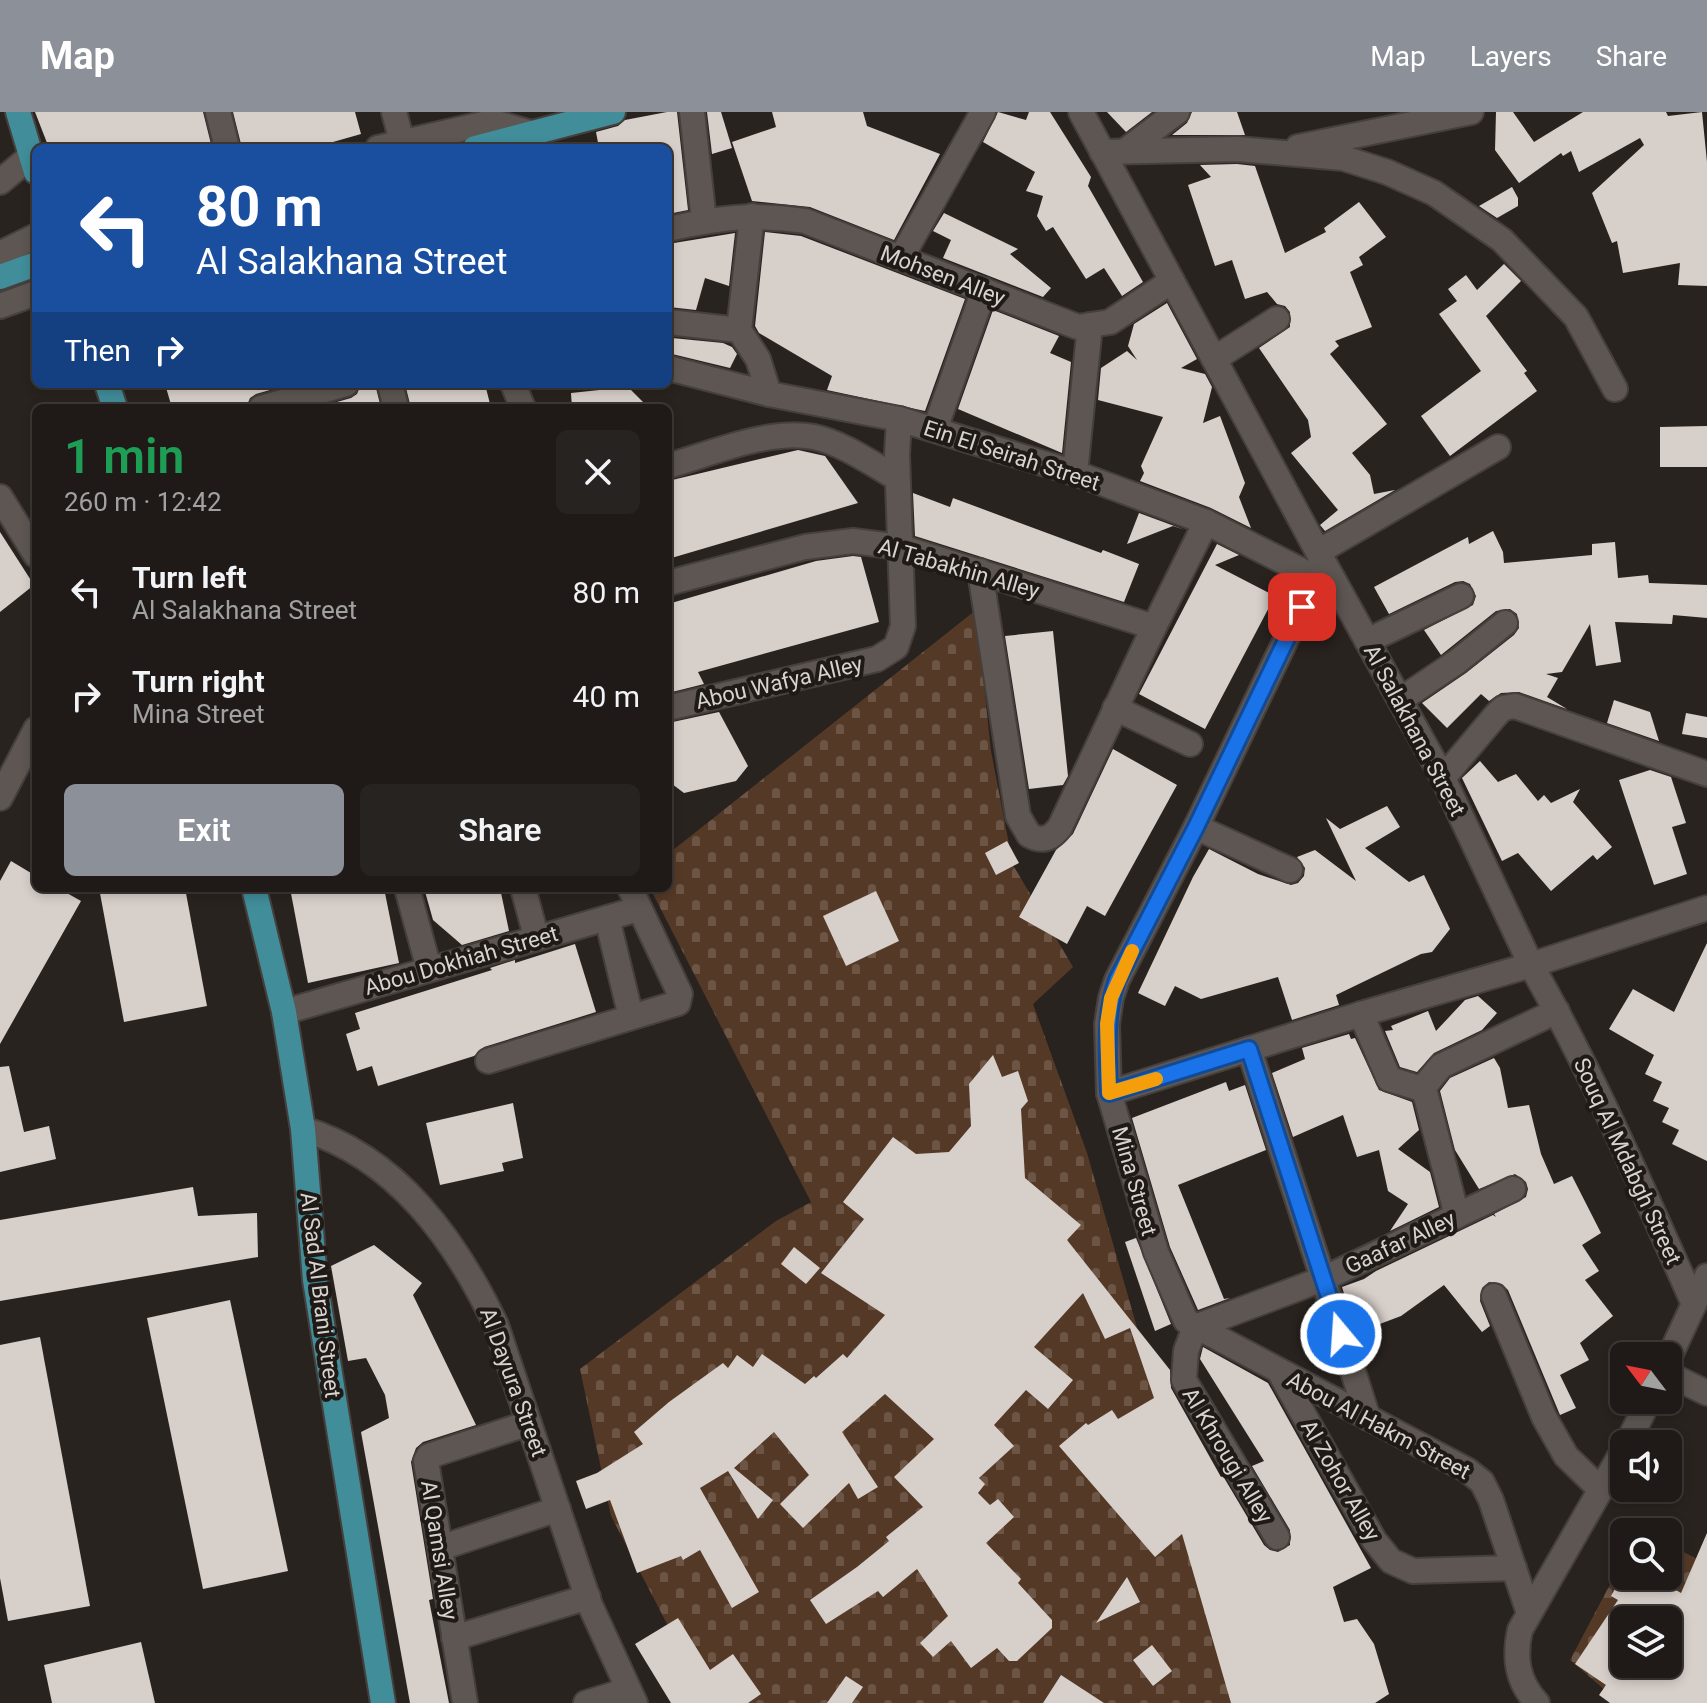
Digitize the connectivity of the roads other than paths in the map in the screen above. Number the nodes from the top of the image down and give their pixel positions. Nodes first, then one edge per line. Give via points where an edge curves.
1 (18, 112) edge
2 (218, 112) edge
3 (394, 112) edge
4 (613, 112) edge
5 (692, 112) edge
6 (983, 112) edge
7 (1081, 112) edge
8 (1177, 112) edge
9 (1471, 112) edge
10 (531, 131) edge
11 (226, 144) edge
12 (390, 144) edge
13 (394, 144) edge
14 (488, 144) edge
15 (1114, 152) junction
16 (1273, 152) junction
17 (32, 158) edge
18 (32, 165) edge
19 (0, 182) edge
20 (752, 216) junction
21 (704, 221) junction
22 (672, 228) edge
23 (32, 238) edge
24 (0, 254) edge
25 (901, 258) junction
26 (32, 265) edge
27 (0, 277) edge
28 (1172, 281) junction
29 (984, 290) junction
30 (32, 294) edge
31 (0, 306) edge
32 (1277, 319) dead end
33 (672, 322) edge
34 (1090, 325) junction
35 (739, 330) junction
36 (1214, 359) junction
37 (672, 369) edge
38 (333, 388) edge
39 (1615, 389) dead end
40 (769, 394) junction
41 (280, 404) edge
42 (899, 419) junction
43 (935, 429) junction
44 (1498, 447) dead end
45 (672, 465) edge
46 (1075, 473) junction
47 (897, 478) junction
48 (0, 497) edge
49 (1206, 522) junction
50 (900, 547) junction
51 (32, 549) edge
52 (1318, 552) junction
53 (980, 571) junction
54 (1315, 579) junction
55 (672, 582) edge
56 (1339, 588) junction
57 (1461, 596) dead end
58 (1505, 623) dead end
59 (1154, 627) junction
60 (1367, 641) junction
61 (1400, 700) junction
62 (672, 707) edge
63 (1115, 708) junction
64 (32, 737) edge
65 (1190, 744) dead end
66 (1707, 774) edge
67 (1443, 778) junction
68 (0, 798) edge
69 (1196, 827) junction
70 (1290, 870) dead end
71 (255, 892) edge
72 (408, 892) edge
73 (524, 892) edge
74 (634, 898) edge
75 (1707, 908) edge
76 (607, 918) junction
77 (536, 936) junction
78 (1531, 965) junction
79 (429, 969) junction
80 (1557, 1011) junction
81 (284, 1012) junction
82 (1361, 1014) junction
83 (631, 1017) junction
84 (1249, 1049) junction
85 (488, 1061) dead end
86 (1422, 1089) junction
87 (1109, 1093) junction
88 (303, 1129) junction
89 (1513, 1189) dead end
90 (1457, 1216) junction
91 (1707, 1276) edge
92 (1323, 1279) junction
93 (1494, 1296) dead end
94 (1694, 1304) junction
95 (1195, 1327) junction
96 (1676, 1342) edge
97 (1279, 1371) junction
98 (1682, 1381) edge
99 (1707, 1393) edge
100 (1368, 1418) junction
101 (529, 1423) junction
102 (1610, 1474) edge
103 (1601, 1490) junction
104 (558, 1509) junction
105 (1277, 1537) dead end
106 (440, 1548) junction
107 (1514, 1568) junction
108 (588, 1597) junction
109 (1529, 1613) junction
110 (454, 1638) junction
111 (632, 1696) edge
112 (383, 1703) edge
113 (465, 1703) edge
114 (586, 1703) edge
115 (1537, 1703) edge

1 - 17 main road
2 - 11 street
3 - 12 street
4 - 10 main road
5 - 21 street
6 - 25 street
7 - 15 street, Al Salakhana Street
8 - 15 street
9 - 16 street
10 - 13 street via 483,124
10 - 14 main road
15 - 16 street
15 - 28 street, Al Salakhana Street
16 - 39 street via 1343,158 1387,172 1434,193 1502,240 1576,317
18 - 19 street
20 - 21 street, Mohsen Alley
20 - 25 street, Mohsen Alley via 805,221
20 - 35 street
21 - 22 street, Mohsen Alley
23 - 24 street
25 - 29 street, Mohsen Alley
26 - 27 main road
28 - 34 street via 1110,322
28 - 36 street, Al Salakhana Street
29 - 34 street, Mohsen Alley via 1078,327
29 - 43 street
30 - 31 street
32 - 36 street
33 - 35 street
34 - 46 street
35 - 40 street via 758,359
36 - 52 street, Al Salakhana Street
37 - 40 street, Ein El Seirah Street
38 - 41 street
40 - 42 street, Ein El Seirah Street
42 - 43 street, Ein El Seirah Street
42 - 47 street, Abou Wafya Alley
43 - 46 street, Ein El Seirah Street
44 - 52 street
45 - 47 street via 770,437 814,437
46 - 49 street, Ein El Seirah Street
47 - 50 street, Abou Wafya Alley
48 - 51 street
49 - 54 street, Ein El Seirah Street
49 - 59 street
50 - 53 street, Al Tabakhin Alley
50 - 55 street, Al Tabakhin Alley via 832,542
50 - 62 street, Abou Wafya Alley via 903,626 887,654
52 - 56 street, Al Salakhana Street
53 - 59 street, Al Tabakhin Alley
53 - 63 street via 1016,805 1029,835 1042,840 1060,827
54 - 56 street, Ein El Seirah Street
54 - 69 street, Mina Street
56 - 60 street, Al Salakhana Street
57 - 60 street
58 - 61 street
59 - 63 street
60 - 61 street, Al Salakhana Street
61 - 67 street, Al Salakhana Street
63 - 65 street
64 - 68 street
66 - 67 street via 1515,706 1503,708
67 - 78 street, Al Salakhana Street
69 - 70 street
69 - 87 street, Mina Street via 1111,998
71 - 81 main road, Al Sad Al Brani Street
72 - 79 street
73 - 77 street
74 - 76 street, Abou Dokhiah Street
74 - 83 street via 680,999 674,1006
75 - 78 street
76 - 77 street, Abou Dokhiah Street
76 - 83 street
77 - 79 street, Abou Dokhiah Street
78 - 80 street, Souq Al Mdabgh Street
78 - 82 street
79 - 81 street, Abou Dokhiah Street
80 - 86 street via 1441,1066
80 - 94 street, Souq Al Mdabgh Street
81 - 88 main road, Al Sad Al Brani Street
82 - 84 street
82 - 86 street via 1389,1079
83 - 85 street
84 - 87 street
84 - 92 street
86 - 90 street
87 - 95 street, Mina Street via 1156,1252 1180,1311
88 - 101 street, Al Dayura Street via 355,1151 383,1172 421,1205 457,1251 496,1325
88 - 112 main road, Al Sad Al Brani Street via 315,1280
89 - 90 street, Gaafar Alley
90 - 92 street, Gaafar Alley
91 - 94 street
92 - 95 street, Gaafar Alley
92 - 100 street
93 - 103 street via 1544,1417 1566,1456
94 - 96 street
95 - 97 street, Abou Al Hakm Street
95 - 105 street, Al Khrougi Alley via 1184,1380
97 - 100 street, Abou Al Hakm Street
97 - 107 street, Al Zohor Alley via 1391,1561 1413,1571
98 - 99 street
100 - 107 street, Abou Al Hakm Street via 1482,1482
101 - 104 street, Al Dayura Street
101 - 106 street, Al Qamsi Alley via 429,1456
102 - 103 street
103 - 109 street
104 - 106 street
104 - 108 street, Al Dayura Street
106 - 110 street, Al Qamsi Alley
107 - 109 street, Abou Al Hakm Street
108 - 110 street
108 - 111 street, Al Dayura Street
109 - 115 street via 1520,1630 1517,1667
110 - 113 street, Al Qamsi Alley
111 - 114 street

